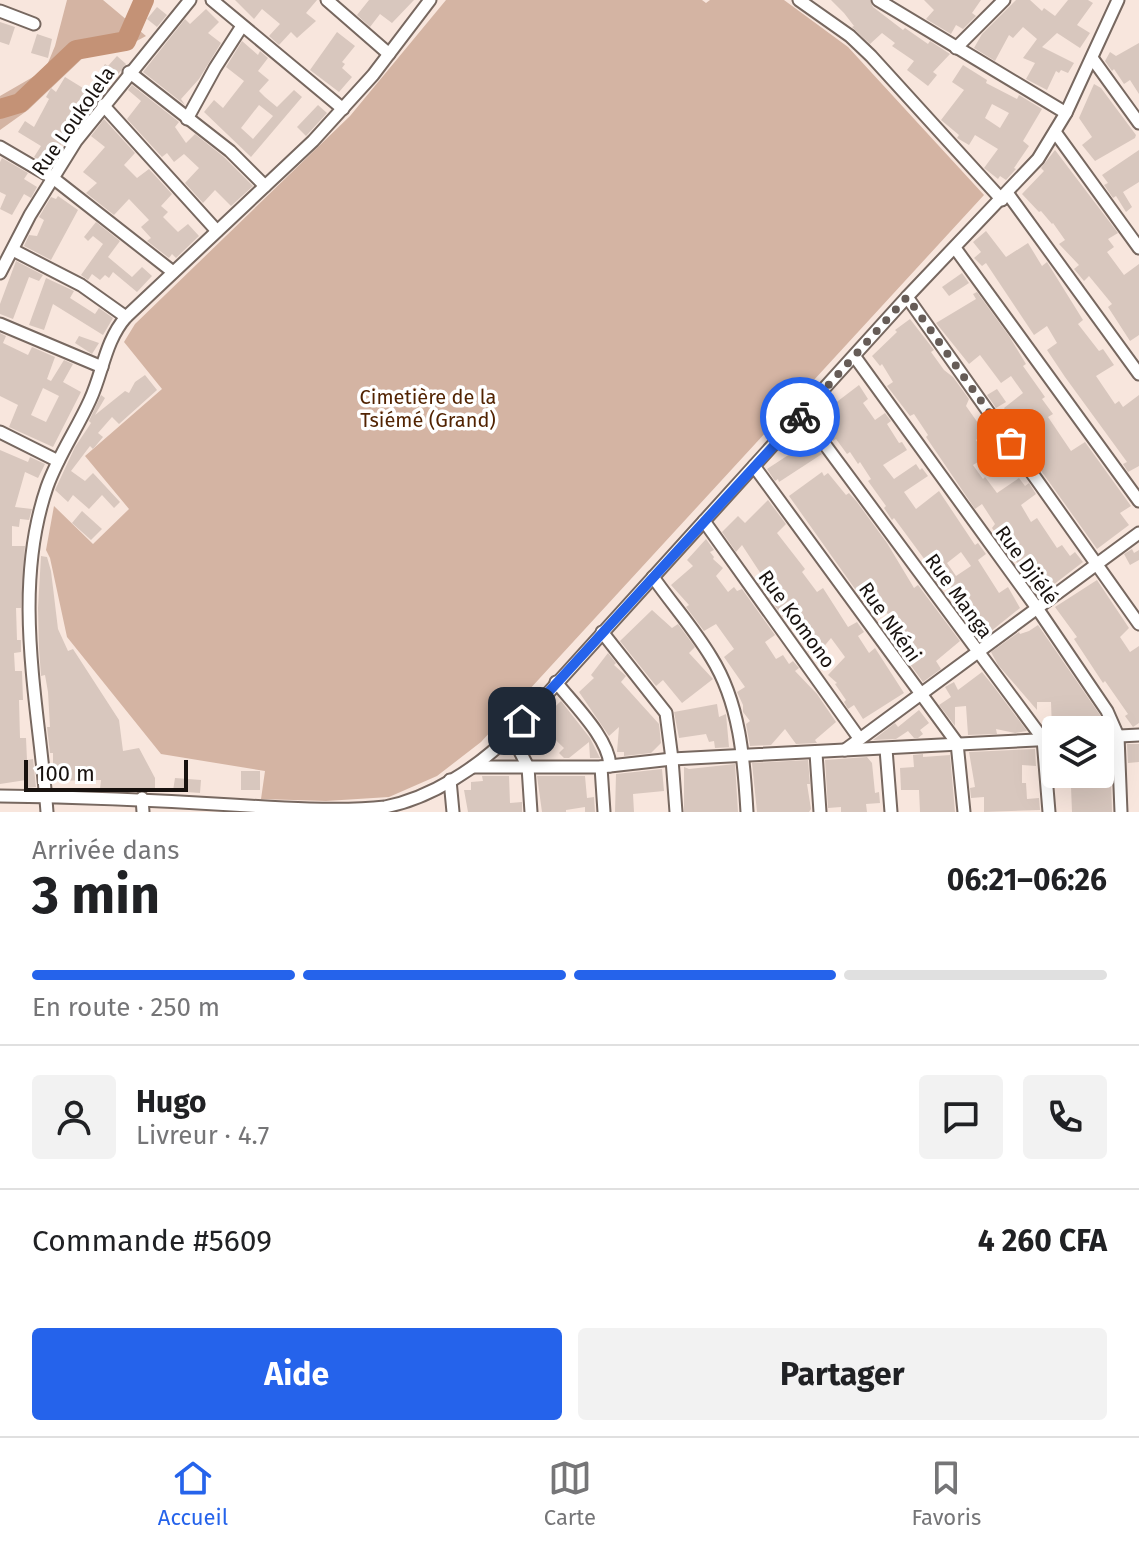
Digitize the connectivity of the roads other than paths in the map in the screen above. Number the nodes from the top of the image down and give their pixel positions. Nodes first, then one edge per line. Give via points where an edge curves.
1 (190, 0) edge
2 (212, 0) edge
3 (327, 0) edge
4 (430, 0) edge
5 (799, 0) edge
6 (878, 0) edge
7 (1004, 0) edge
8 (1118, 0) edge
9 (0, 11) edge
10 (34, 24) dead end
11 (242, 26) junction
12 (956, 48) junction
13 (389, 54) junction
14 (1092, 58) junction
15 (129, 72) junction
16 (103, 105) junction
17 (343, 109) junction
18 (1066, 113) junction
19 (187, 119) junction
20 (1139, 123) edge
21 (1055, 132) junction
22 (0, 147) edge
23 (53, 178) junction
24 (265, 186) junction
25 (1005, 197) junction
26 (217, 231) junction
27 (955, 248) junction
28 (1139, 248) edge
29 (13, 250) junction
30 (173, 272) junction
31 (0, 273) edge
32 (907, 297) junction
33 (126, 317) junction
34 (0, 324) edge
35 (855, 357) junction
36 (102, 367) junction
37 (1139, 374) edge
38 (803, 415) junction
39 (0, 432) edge
40 (58, 461) junction
41 (754, 466) junction
42 (1139, 501) edge
43 (704, 521) junction
44 (1139, 533) edge
45 (1097, 565) junction
46 (653, 577) junction
47 (1037, 608) junction
48 (1139, 624) edge
49 (602, 632) junction
50 (977, 651) junction
51 (556, 682) junction
52 (919, 693) junction
53 (511, 734) junction
54 (1139, 735) edge
55 (1114, 736) edge
56 (1118, 736) junction
57 (859, 738) junction
58 (1042, 738) edge
59 (1042, 739) edge
60 (957, 743) junction
61 (886, 749) junction
62 (845, 750) junction
63 (816, 753) junction
64 (744, 756) junction
65 (672, 759) junction
66 (606, 766) junction
67 (472, 767) junction
68 (528, 767) junction
69 (450, 780) junction
70 (1047, 788) edge
71 (0, 796) edge
72 (46, 796) junction
73 (142, 798) junction
74 (232, 808) edge
75 (317, 810) edge
76 (384, 810) edge
77 (47, 812) edge
78 (143, 812) edge
79 (453, 812) edge
80 (531, 812) edge
81 (604, 812) edge
82 (676, 812) edge
83 (747, 812) edge
84 (820, 812) edge
85 (891, 812) edge
86 (964, 812) edge
87 (1049, 812) edge
88 (1121, 812) edge

1 - 15 street, Rue Loukolela
2 - 11 street
3 - 13 street
4 - 13 street
5 - 25 street via 871,56
6 - 12 street
7 - 12 street
8 - 14 street
9 - 10 street
11 - 17 street
11 - 19 street
12 - 18 street
13 - 17 street
14 - 18 street
14 - 20 street
15 - 16 street, Rue Loukolela
15 - 19 street
16 - 23 street, Rue Loukolela
16 - 26 street
17 - 24 street
18 - 21 street
19 - 24 street
21 - 25 street
21 - 28 street
22 - 23 street
23 - 29 street, Rue Loukolela
23 - 30 street
24 - 26 street
25 - 27 street
25 - 37 street
26 - 30 street
27 - 32 street
27 - 42 street
29 - 31 street, Rue Loukolela
29 - 33 street via 81,285
30 - 33 street
32 - 35 street
32 - 45 street
33 - 36 street via 111,337
34 - 36 street
35 - 38 street
35 - 47 street, Rue Djiélé
36 - 40 street
38 - 41 street
38 - 50 street, Rue Manga
39 - 40 street
40 - 72 street via 40,511 27,600
41 - 43 street
41 - 52 street, Rue Nkéni
43 - 46 street
43 - 57 street, Rue Komono
44 - 45 street
45 - 47 street
45 - 48 street
46 - 49 street
46 - 64 street via 712,658
47 - 50 street
47 - 56 street, Rue Djiélé via 1107,711
49 - 51 street
49 - 65 street via 666,713
50 - 52 street
50 - 58 street, Rue Manga
51 - 53 street
51 - 66 street via 601,739 610,756
52 - 57 street
52 - 60 street, Rue Nkéni
53 - 67 street
53 - 68 street
54 - 56 street
55 - 56 street
56 - 88 street, Rue Djiélé
57 - 62 street
59 - 60 street
60 - 61 street
60 - 86 street
61 - 62 street
61 - 85 street
62 - 63 street
63 - 64 street
63 - 84 street
64 - 65 street
64 - 83 street
65 - 66 street
65 - 82 street
66 - 68 street
66 - 81 street
67 - 68 street
67 - 69 street
68 - 80 street
69 - 76 street
69 - 79 street
70 - 87 street
71 - 72 street
72 - 73 street
72 - 77 street
73 - 74 street
73 - 78 street
74 - 75 street
75 - 76 street

